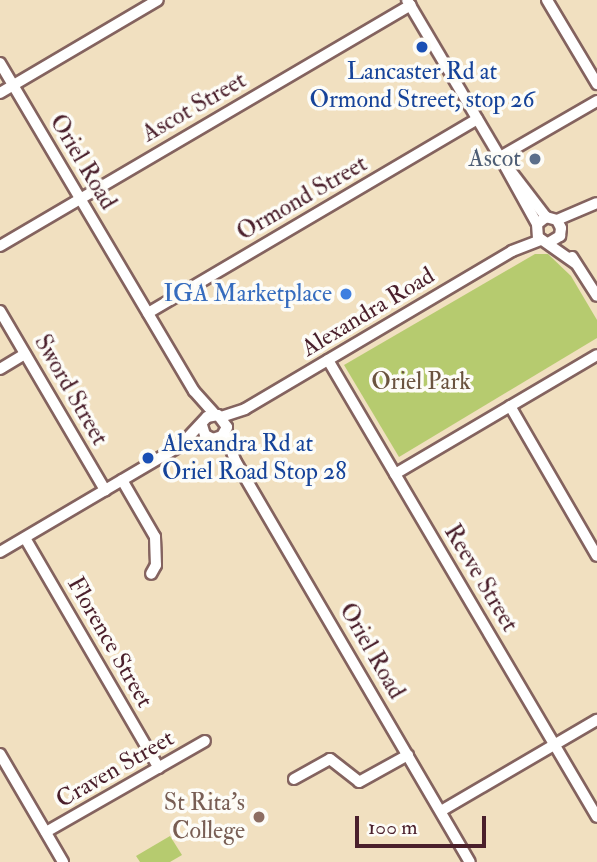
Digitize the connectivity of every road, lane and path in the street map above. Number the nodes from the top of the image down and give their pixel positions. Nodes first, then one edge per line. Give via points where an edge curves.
1 (158, 0) edge
2 (547, 0) edge
3 (408, 2) edge
4 (0, 63) edge
5 (597, 84) edge
6 (13, 86) junction
7 (0, 93) edge
8 (597, 101) edge
9 (477, 119) junction
10 (500, 157) junction
11 (80, 199) junction
12 (597, 202) edge
13 (536, 226) junction
14 (553, 231) junction
15 (0, 246) edge
16 (512, 251) junction
17 (597, 296) edge
18 (0, 311) edge
19 (148, 313) junction
20 (25, 354) junction
21 (597, 355) edge
22 (328, 360) junction
23 (0, 369) edge
24 (194, 391) junction
25 (510, 406) junction
26 (203, 422) junction
27 (222, 423) junction
28 (210, 438) junction
29 (180, 446) junction
30 (236, 462) junction
31 (395, 474) junction
32 (122, 480) junction
33 (105, 490) junction
34 (25, 538) junction
35 (0, 552) edge
36 (597, 556) edge
37 (151, 574) dead end
38 (597, 720) edge
39 (205, 741) dead end
40 (555, 745) junction
41 (0, 754) edge
42 (408, 755) junction
43 (159, 768) junction
44 (295, 779) dead end
45 (441, 811) junction
46 (597, 817) edge
47 (46, 832) junction
48 (63, 862) edge
49 (470, 862) edge

1 - 6 street
2 - 5 street
3 - 9 street
3 - 11 street, Ascot Street
4 - 6 street, Oriel Road
6 - 7 street
6 - 11 street, Oriel Road
8 - 10 street
9 - 10 street
9 - 19 street, Ormond Street
10 - 13 street
10 - 14 street
11 - 15 street, Ascot Street
11 - 19 street, Oriel Road
12 - 14 street, Alexandra Road
13 - 14 street, Alexandra Road
13 - 14 street
13 - 16 street, Alexandra Road
14 - 16 street, Alexandra Road
14 - 17 street
16 - 22 street, Alexandra Road
18 - 20 street, Sword Street
19 - 24 street, Oriel Road
20 - 23 street
20 - 33 street, Sword Street
21 - 25 street
22 - 27 street, Alexandra Road
22 - 31 street, Reeve Street
24 - 26 street, Oriel Road
24 - 27 street, Oriel Road
25 - 31 street
25 - 36 street
26 - 27 street
26 - 28 street, Oriel Road
26 - 29 street
27 - 28 street
27 - 30 street, Oriel Road
28 - 29 street
28 - 30 street, Oriel Road
29 - 32 street
30 - 42 street, Oriel Road
31 - 40 street, Reeve Street
32 - 33 street
32 - 37 street via 155,537 156,565
33 - 34 street
34 - 35 street
34 - 43 street, Florence Street
38 - 40 street
39 - 43 street, Craven Street
40 - 45 street
40 - 46 street, Reeve Street
41 - 47 street
42 - 44 street via 359,782 330,759
42 - 45 street, Oriel Road
43 - 47 street, Craven Street
45 - 49 street, Oriel Road
47 - 48 street

